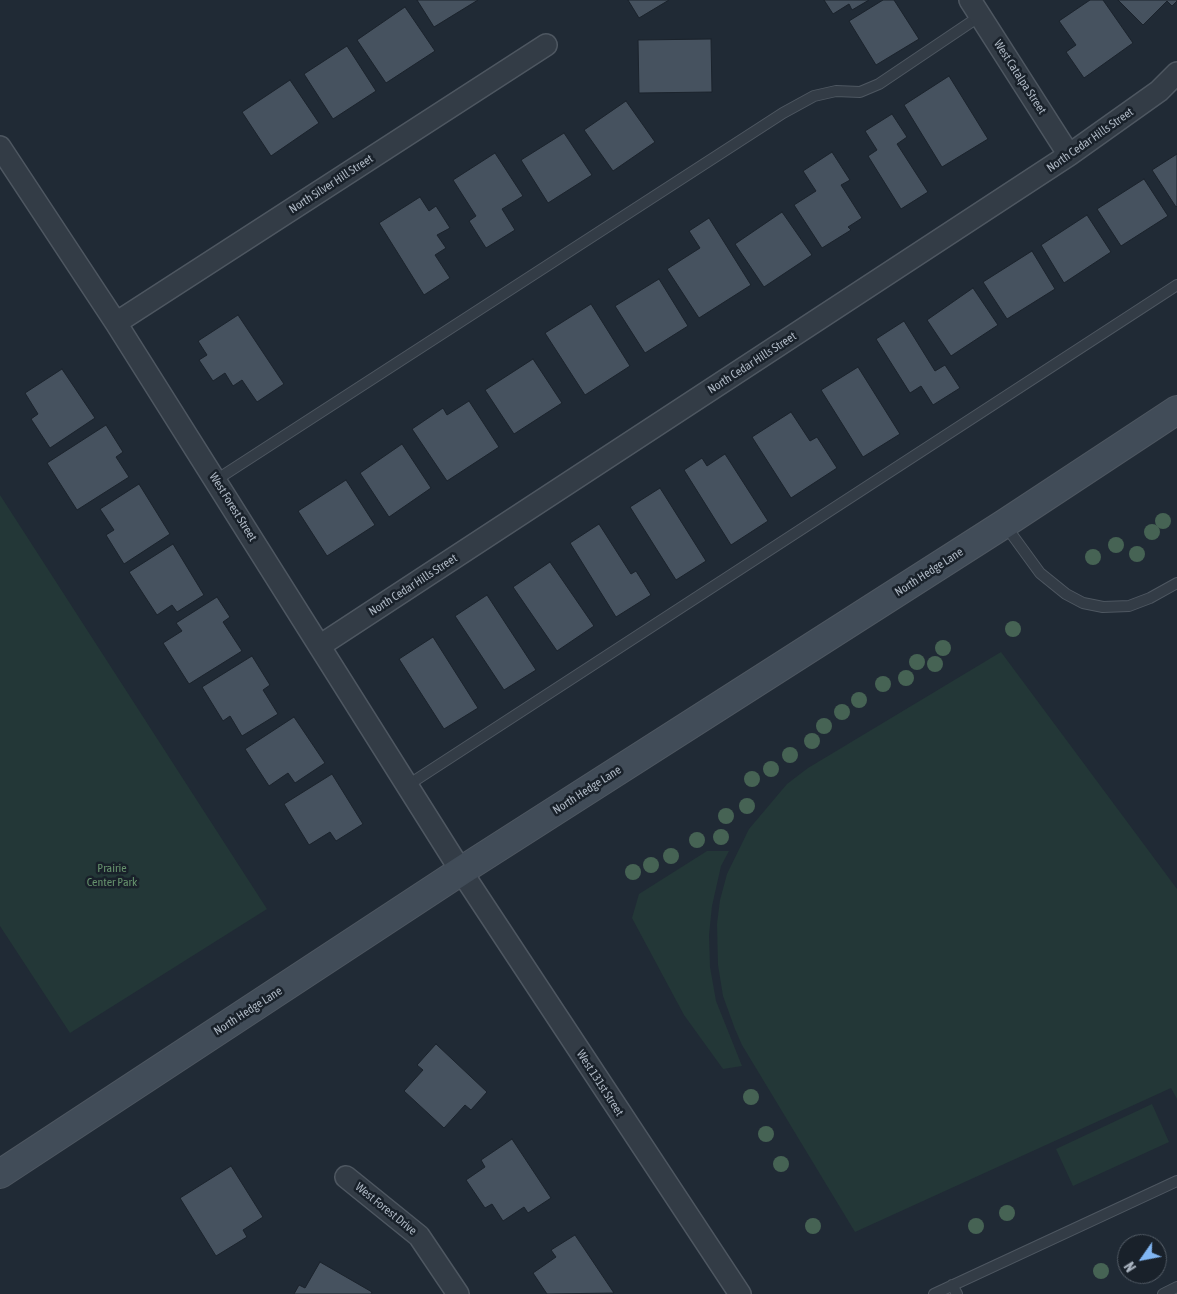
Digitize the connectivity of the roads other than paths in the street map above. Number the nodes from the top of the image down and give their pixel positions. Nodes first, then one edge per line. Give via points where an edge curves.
1 (975, 8) edge
2 (546, 45) dead end
3 (1177, 73) edge
4 (0, 147) edge
5 (1069, 154) junction
6 (1177, 285) edge
7 (116, 323) junction
8 (1177, 410) edge
9 (216, 480) junction
10 (1004, 524) junction
11 (1177, 583) edge
12 (321, 645) junction
13 (408, 785) junction
14 (461, 871) junction
15 (0, 1174) edge
16 (346, 1177) dead end
17 (1177, 1181) edge
18 (1177, 1288) edge
19 (955, 1289) edge
20 (458, 1294) edge
21 (740, 1294) edge
22 (934, 1294) edge
23 (1163, 1294) edge

1 - 5 street, West Catalpa Street
1 - 9 lane via 879,84 860,92 836,91 814,96 783,113
2 - 7 street, North Silver Hill Street
3 - 5 street, North Cedar Hills Street via 1159,92
4 - 7 street, West Forest Street
5 - 12 street, North Cedar Hills Street
6 - 13 lane
7 - 9 street, West Forest Street
8 - 10 street, North Hedge Lane
9 - 12 street, West Forest Street
10 - 11 lane via 1040,573 1083,603 1104,607 1129,606
10 - 14 street, North Hedge Lane
12 - 13 street, West Forest Street
13 - 14 street, West Forest Street
14 - 15 street, North Hedge Lane
14 - 21 street, West 131st Street
16 - 20 street, West Forest Drive via 419,1236
17 - 19 lane
18 - 23 lane
19 - 22 lane

